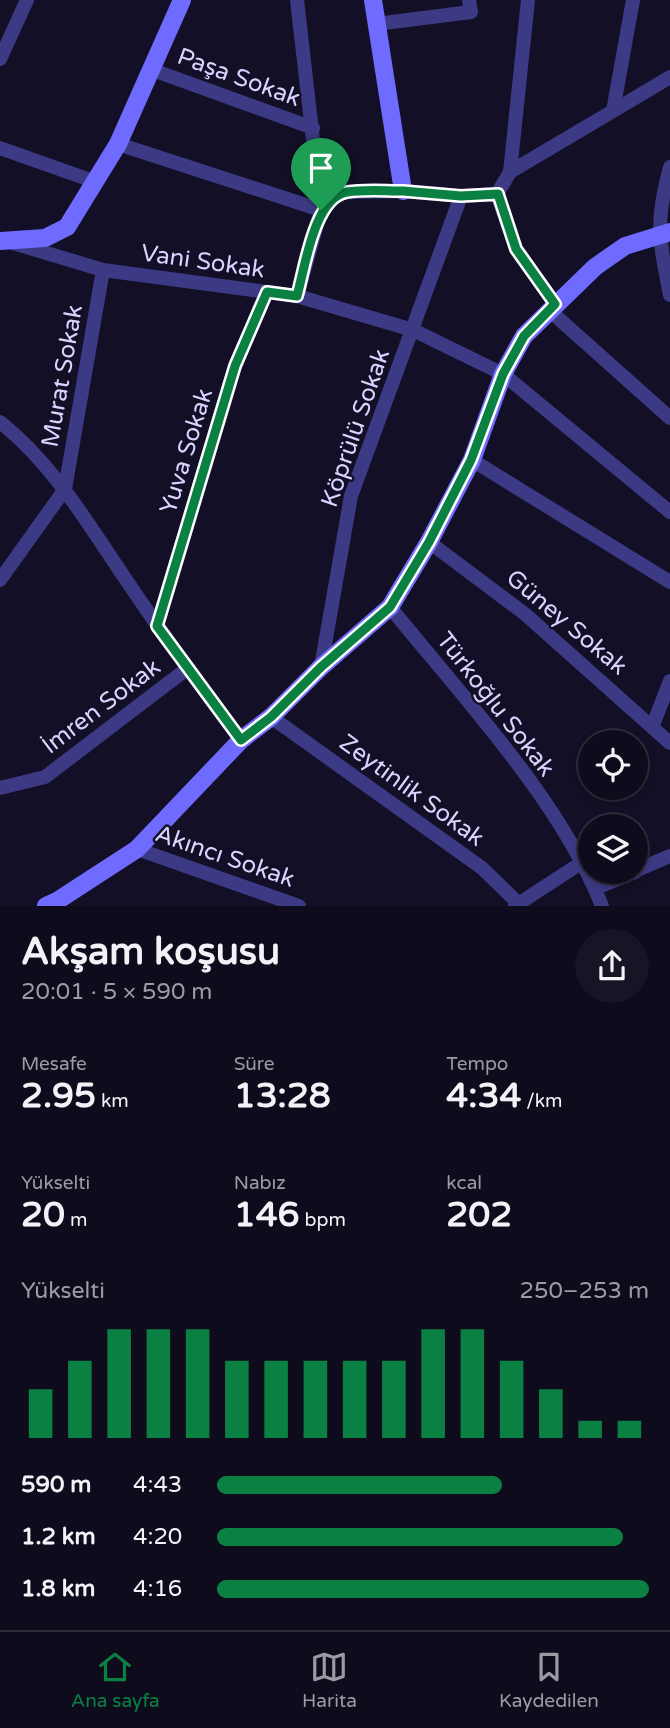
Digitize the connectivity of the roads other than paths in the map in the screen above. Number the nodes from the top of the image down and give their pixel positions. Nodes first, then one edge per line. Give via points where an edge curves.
1 (27, 0) edge
2 (182, 0) edge
3 (297, 0) edge
4 (373, 0) edge
5 (469, 0) edge
6 (528, 0) edge
7 (633, 0) edge
8 (376, 24) junction
9 (0, 59) edge
10 (150, 69) junction
11 (670, 77) edge
12 (613, 111) junction
13 (313, 128) junction
14 (118, 144) junction
15 (0, 148) edge
16 (670, 167) edge
17 (510, 172) junction
18 (96, 183) junction
19 (403, 191) junction
20 (498, 194) junction
21 (461, 196) junction
22 (321, 210) junction
23 (664, 233) edge
24 (6, 241) edge
25 (103, 270) junction
26 (267, 292) junction
27 (670, 295) edge
28 (297, 296) junction
29 (552, 307) junction
30 (414, 330) junction
31 (503, 374) junction
32 (670, 418) edge
33 (0, 422) edge
34 (471, 460) junction
35 (65, 489) junction
36 (670, 512) edge
37 (429, 542) junction
38 (0, 580) edge
39 (670, 582) edge
40 (390, 607) junction
41 (157, 626) junction
42 (321, 667) junction
43 (188, 668) junction
44 (670, 681) edge
45 (271, 717) junction
46 (653, 725) junction
47 (241, 740) junction
48 (670, 743) edge
49 (0, 788) edge
50 (137, 849) junction
51 (578, 852) edge
52 (670, 856) edge
53 (578, 865) edge
54 (648, 865) edge
55 (594, 884) edge
56 (605, 884) edge
57 (596, 888) junction
58 (519, 904) edge
59 (46, 905) edge
60 (299, 905) edge
61 (603, 905) edge

1 - 9 street
2 - 10 main road
3 - 13 street
4 - 8 main road
5 - 8 street via 471,12
6 - 17 street
7 - 12 street
8 - 19 main road
10 - 13 street, Paşa Sokak
10 - 14 main road
11 - 12 street
12 - 17 street
13 - 22 street
14 - 18 main road
14 - 22 street
15 - 18 street
16 - 23 street via 661,200
17 - 20 street
18 - 24 main road via 67,226 46,237
19 - 21 street
19 - 22 street via 346,192 334,196
20 - 21 street
20 - 29 street via 516,249
21 - 30 street, Köprülü Sokak
22 - 28 street
23 - 27 street
23 - 29 main road via 625,246
24 - 25 street, Vani Sokak
25 - 26 street, Vani Sokak
25 - 35 street, Murat Sokak
26 - 28 street, Vani Sokak
26 - 41 street, Yuva Sokak via 235,366
28 - 30 street, Vani Sokak
29 - 31 main road via 524,336
29 - 32 street
30 - 31 street, Vani Sokak
30 - 42 street, Köprülü Sokak via 351,496
31 - 34 main road
31 - 36 street, Vani Sokak
33 - 35 street
34 - 37 main road
34 - 39 street
35 - 38 street
35 - 41 street
37 - 40 main road
37 - 46 street, Güney Sokak via 524,614
40 - 42 main road
40 - 51 street, Türkoğlu Sokak via 511,756
41 - 43 street
42 - 45 main road
43 - 47 street
43 - 49 street, İmren Sokak via 45,777
44 - 46 street
45 - 47 main road
45 - 58 street, Zeytinlik Sokak via 482,868
46 - 48 street, Güney Sokak
47 - 50 main road
50 - 59 main road
50 - 60 street, Akıncı Sokak
52 - 54 street
53 - 58 street
55 - 57 street, Türkoğlu Sokak
56 - 57 street
57 - 61 street, Türkoğlu Sokak

